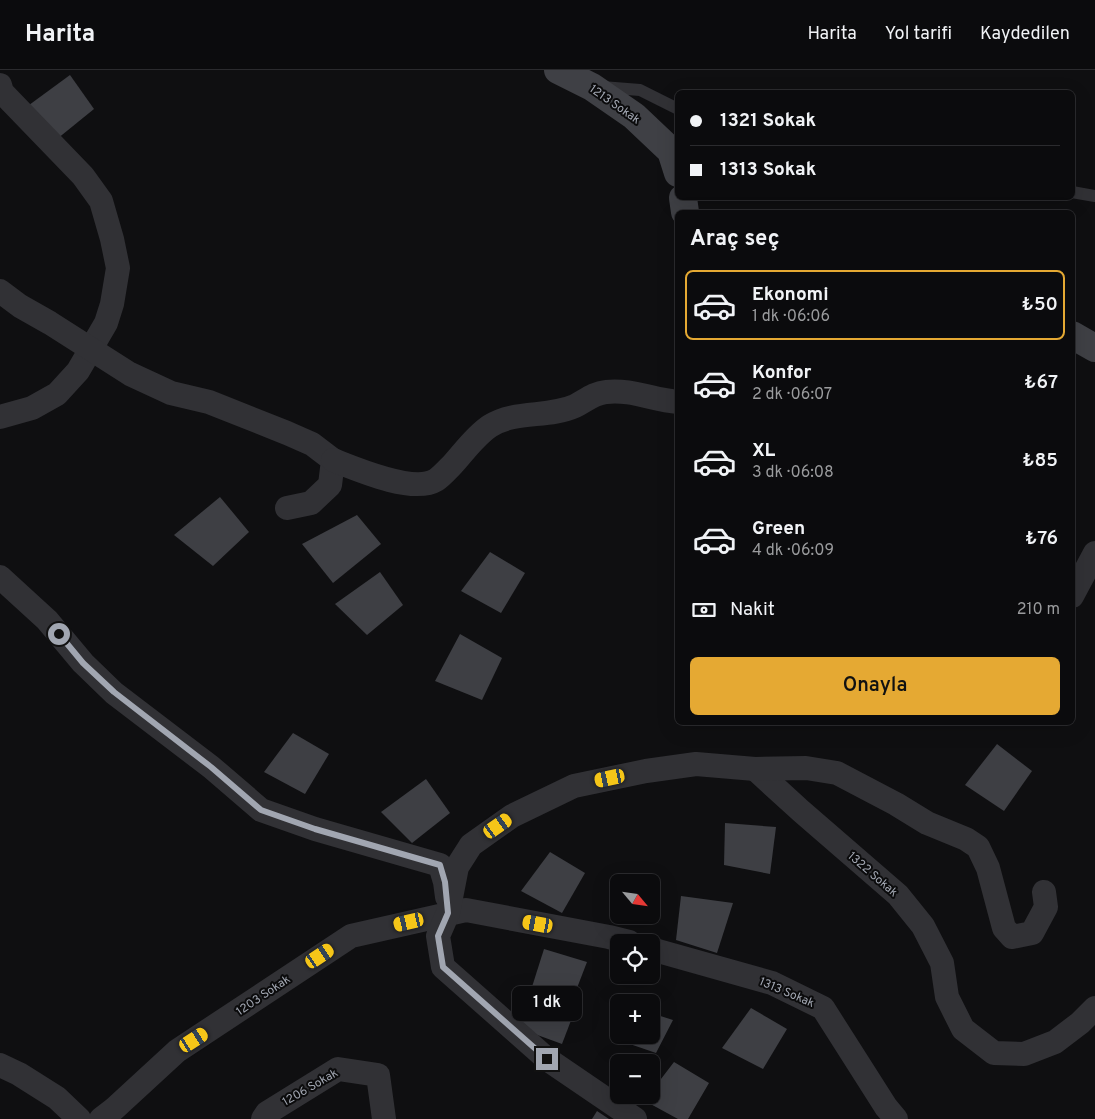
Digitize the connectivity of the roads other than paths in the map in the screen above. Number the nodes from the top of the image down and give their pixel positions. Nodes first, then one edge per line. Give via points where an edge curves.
1 (558, 70) edge
2 (592, 87) junction
3 (1, 90) edge
4 (675, 108) edge
5 (675, 164) edge
6 (1075, 193) edge
7 (1095, 196) edge
8 (0, 291) edge
9 (1075, 338) edge
10 (1095, 348) edge
11 (92, 349) junction
12 (675, 402) edge
13 (0, 417) edge
14 (333, 460) junction
15 (287, 508) dead end
16 (1095, 553) edge
17 (0, 577) edge
18 (1075, 588) edge
19 (755, 769) junction
20 (1044, 892) dead end
21 (448, 913) junction
22 (610, 937) edge
23 (660, 952) edge
24 (1095, 1008) edge
25 (0, 1065) edge
26 (79, 1119) edge
27 (100, 1119) edge
28 (263, 1119) edge
29 (384, 1119) edge
30 (635, 1119) edge
31 (896, 1119) edge

1 - 2 street, 1213 Sokak
2 - 4 lane via 640,90
2 - 5 street, 1213 Sokak via 634,116 671,151
3 - 11 street via 83,176 101,201 118,268 106,324
6 - 7 lane
8 - 11 street
9 - 10 street
11 - 13 street via 57,394 32,408
11 - 14 street via 130,374 171,393 209,402 287,433 312,444
12 - 14 street via 633,392 605,392 574,406 516,416 490,426 435,480 411,484 372,476
14 - 15 street via 330,485 311,503
16 - 18 street
17 - 21 street via 47,620 83,663 114,692 261,810 440,865
19 - 20 street via 806,768 837,773 927,822 966,839 978,847 988,868 1004,928 1012,937 1032,933 1046,907
19 - 21 street via 696,764 574,786 512,816 471,845 457,867
19 - 24 street, 1322 Sokak via 898,895 923,926 942,963 947,997 963,1029 994,1053 1024,1054 1055,1042
21 - 22 street via 466,910
21 - 27 street, 1203 Sokak via 351,936 177,1050 114,1110
21 - 30 street via 438,936 443,967 547,1059
23 - 31 street, 1313 Sokak via 772,983 823,1008
25 - 26 street via 56,1098
28 - 29 street, 1206 Sokak via 267,1113 338,1068 378,1075

